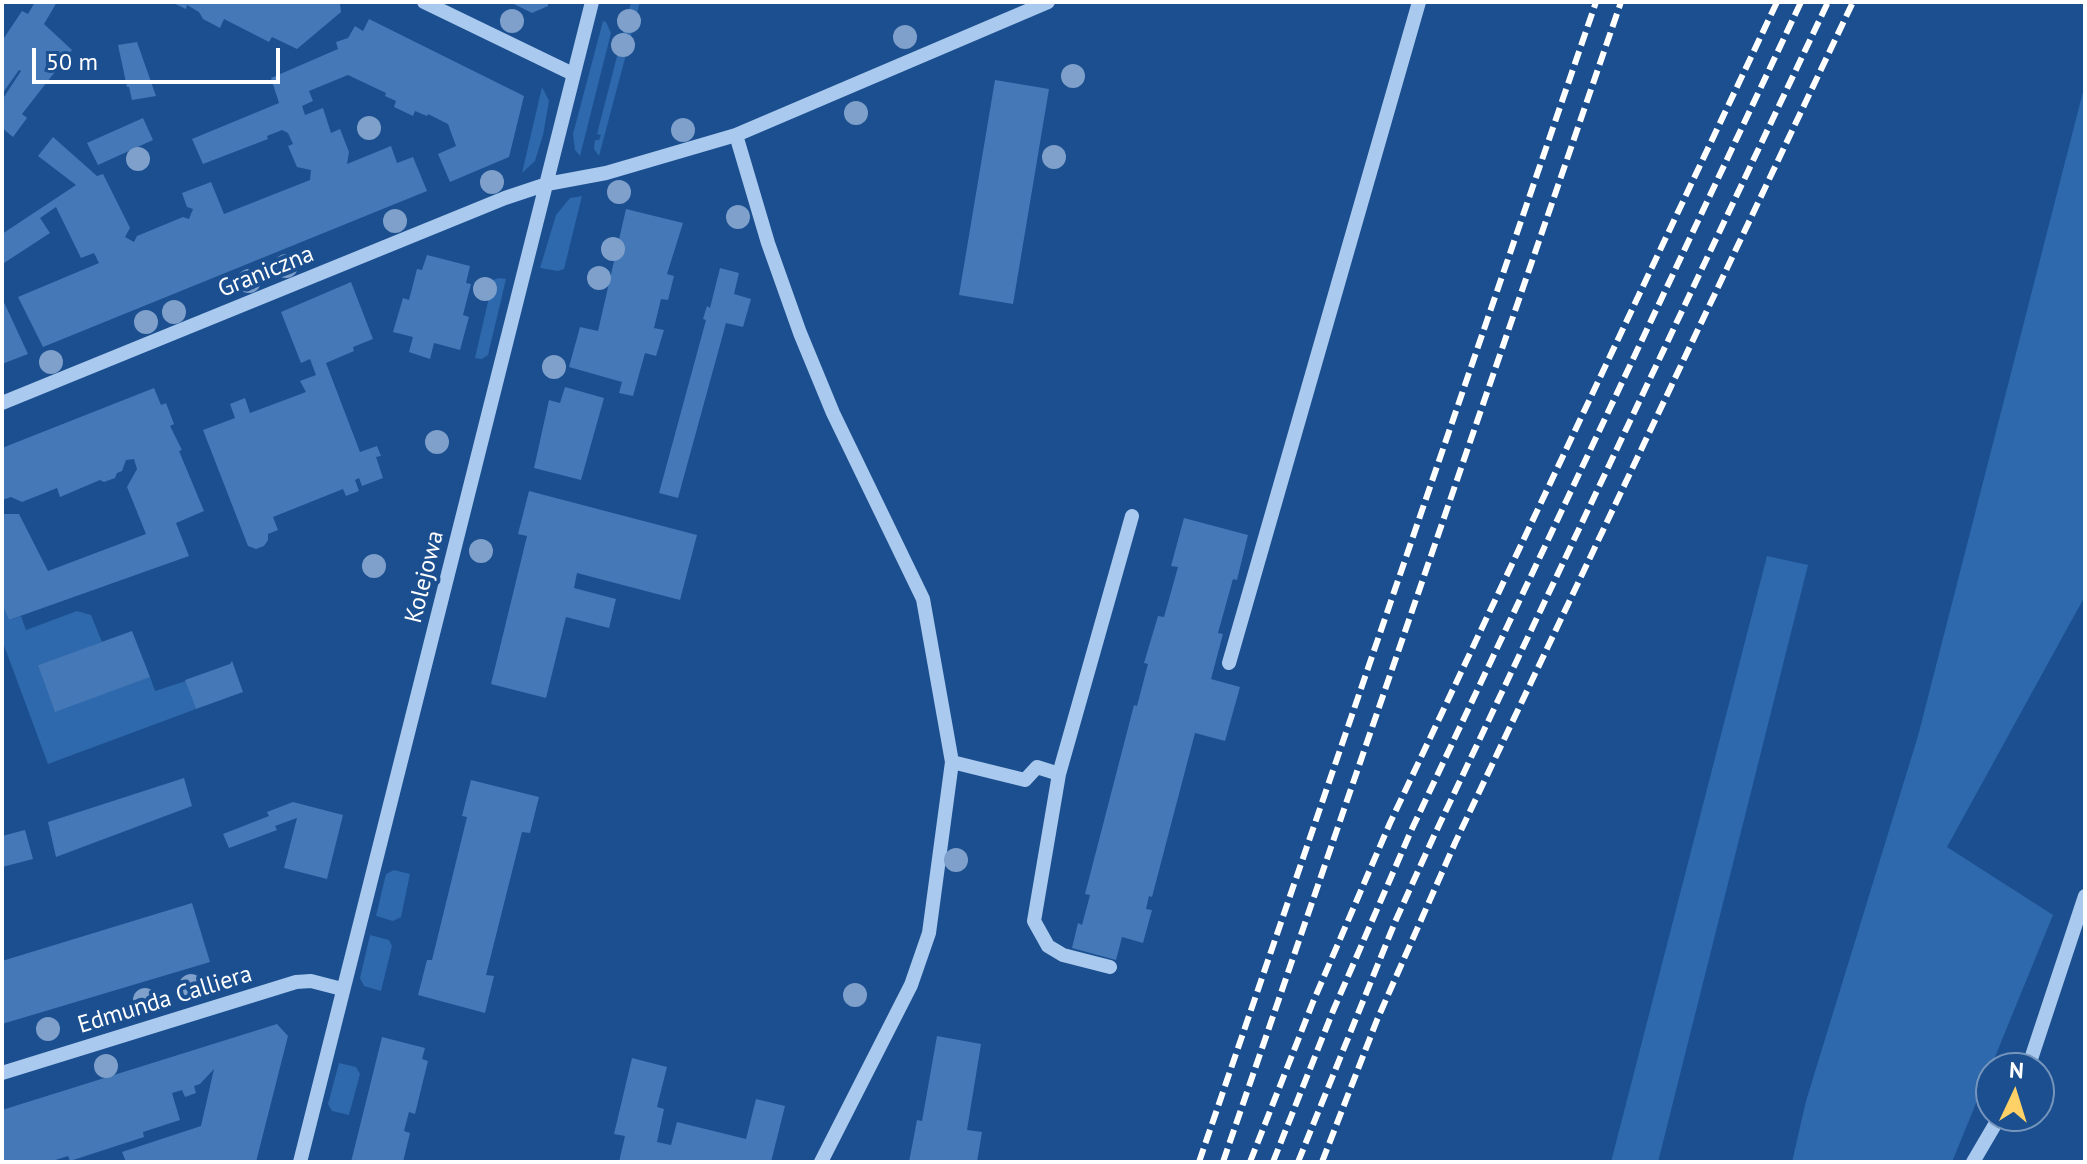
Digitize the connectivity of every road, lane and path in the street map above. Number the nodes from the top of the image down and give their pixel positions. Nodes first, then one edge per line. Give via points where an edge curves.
1 (424, 2) edge
2 (592, 2) edge
3 (1048, 2) edge
4 (1419, 2) edge
5 (573, 74) junction
6 (736, 135) junction
7 (547, 184) junction
8 (2, 403) edge
9 (1132, 516) dead end
10 (1229, 663) dead end
11 (952, 762) junction
12 (1059, 774) junction
13 (2085, 896) edge
14 (1110, 967) dead end
15 (342, 989) junction
16 (2033, 1052) edge
17 (2, 1073) edge
18 (1991, 1132) edge
19 (300, 1162) edge
20 (821, 1162) edge
21 (1973, 1162) edge

1 - 5 street
2 - 5 street, Kolejowa
3 - 6 street, Graniczna
4 - 10 street
5 - 7 street, Kolejowa
6 - 7 street, Graniczna via 606,173
6 - 11 street via 800,333 923,599
7 - 8 street, Graniczna
7 - 15 street, Kolejowa
9 - 12 street
11 - 12 street via 1025,780 1037,767
11 - 20 street via 929,933 911,985
12 - 14 street via 1034,921 1048,946
13 - 16 street
15 - 17 street, Edmunda Calliera via 296,982
15 - 19 street, Kolejowa
18 - 21 street

